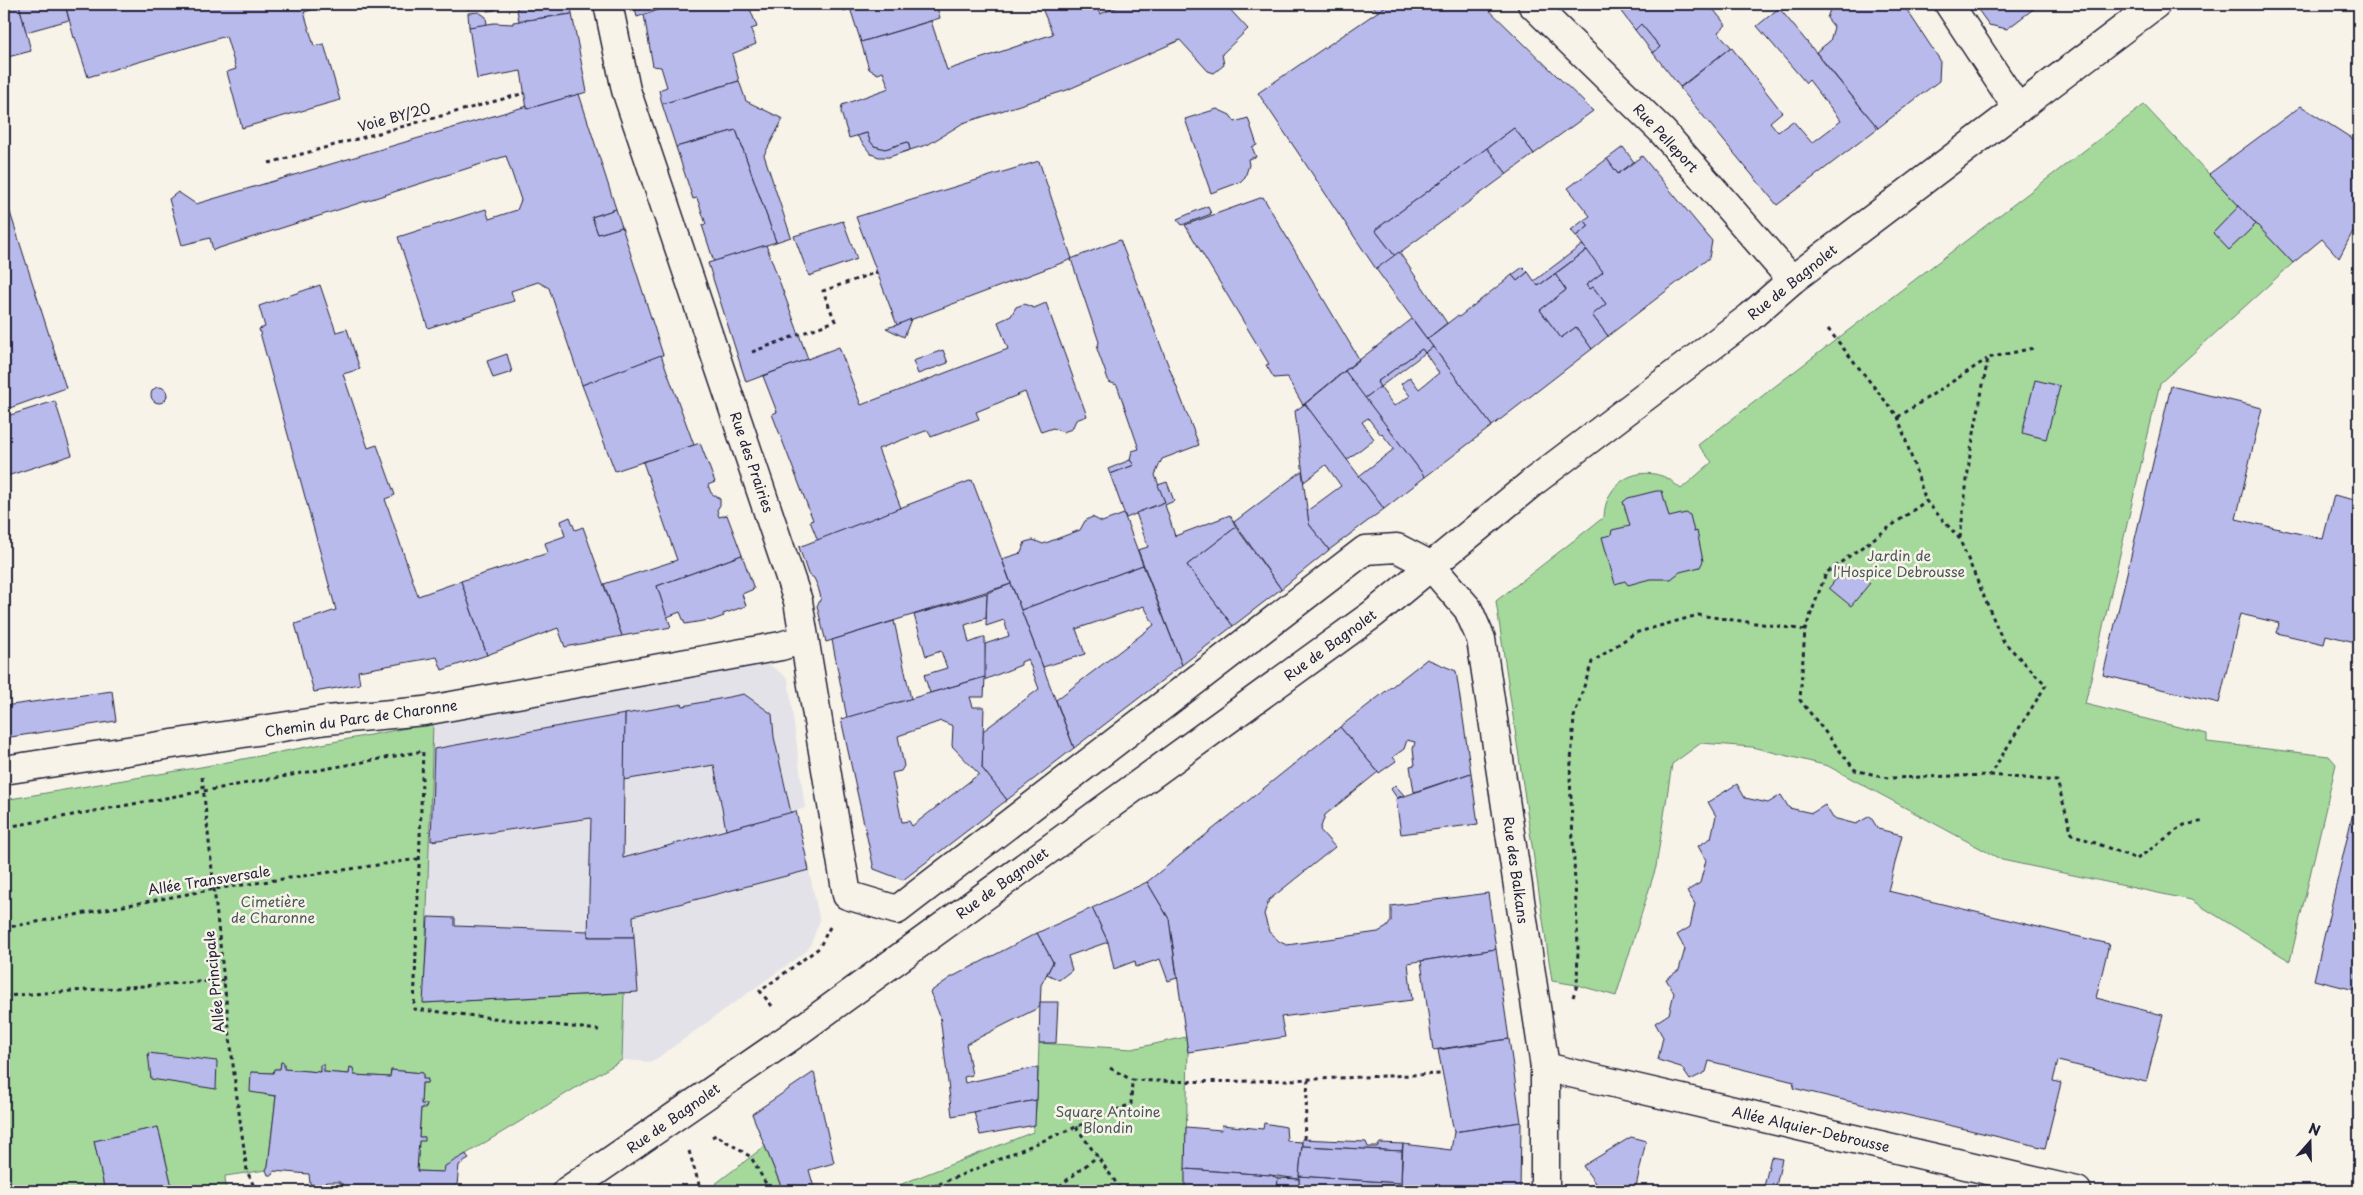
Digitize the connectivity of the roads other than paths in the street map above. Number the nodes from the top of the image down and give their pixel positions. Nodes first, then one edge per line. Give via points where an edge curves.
1 (608, 4) edge
2 (1532, 4) edge
3 (1949, 4) edge
4 (2156, 4) edge
5 (2018, 109) junction
6 (1792, 280) junction
7 (1430, 565) junction
8 (804, 640) junction
9 (4, 770) edge
10 (1545, 1067) junction
11 (567, 1191) edge
12 (1545, 1191) edge
13 (2078, 1191) edge

1 - 8 street, Rue des Prairies via 626,90 798,601
2 - 6 street, Rue Pelleport via 1662,131
3 - 5 street
4 - 5 street, Rue de Bagnolet
5 - 6 street, Rue de Bagnolet
6 - 7 street, Rue de Bagnolet via 1750,317 1533,482
7 - 8 street, Rue des Prairies via 1397,548 1365,550 897,910 847,895
7 - 10 street, Rue des Balkans via 1468,609 1481,639
7 - 11 street, Rue de Bagnolet via 1373,614 796,1033
8 - 9 street, Chemin du Parc de Charonne via 424,711 327,720
10 - 12 street, Rue des Balkans
10 - 13 street, Allée Alquier-Debrousse

